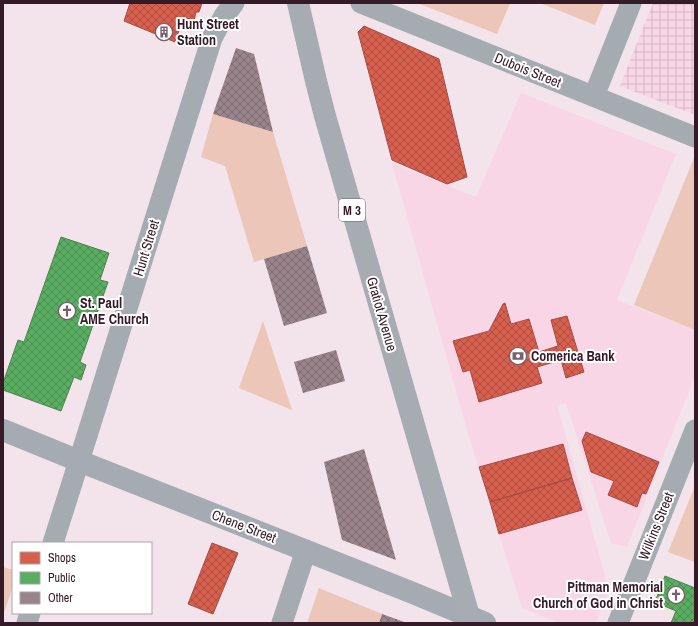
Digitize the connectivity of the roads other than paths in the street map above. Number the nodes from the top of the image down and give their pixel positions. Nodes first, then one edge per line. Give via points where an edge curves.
1 (234, 3) edge
2 (298, 3) edge
3 (631, 3) edge
4 (370, 5) edge
5 (594, 96) junction
6 (695, 137) edge
7 (3, 430) edge
8 (695, 430) edge
9 (79, 461) junction
10 (53, 542) edge
11 (306, 550) junction
12 (475, 621) edge
13 (282, 623) edge
14 (618, 623) edge

1 - 9 street, Hunt Street via 212,38
2 - 12 main road, Gratiot Avenue / M 3 via 325,116
3 - 5 street
4 - 5 street, Dubois Street
5 - 6 street, Dubois Street
7 - 9 street, Chene Street
8 - 14 street, Wilkins Street
9 - 10 street, Hunt Street
9 - 11 street, Chene Street
11 - 12 street, Chene Street
11 - 13 street

